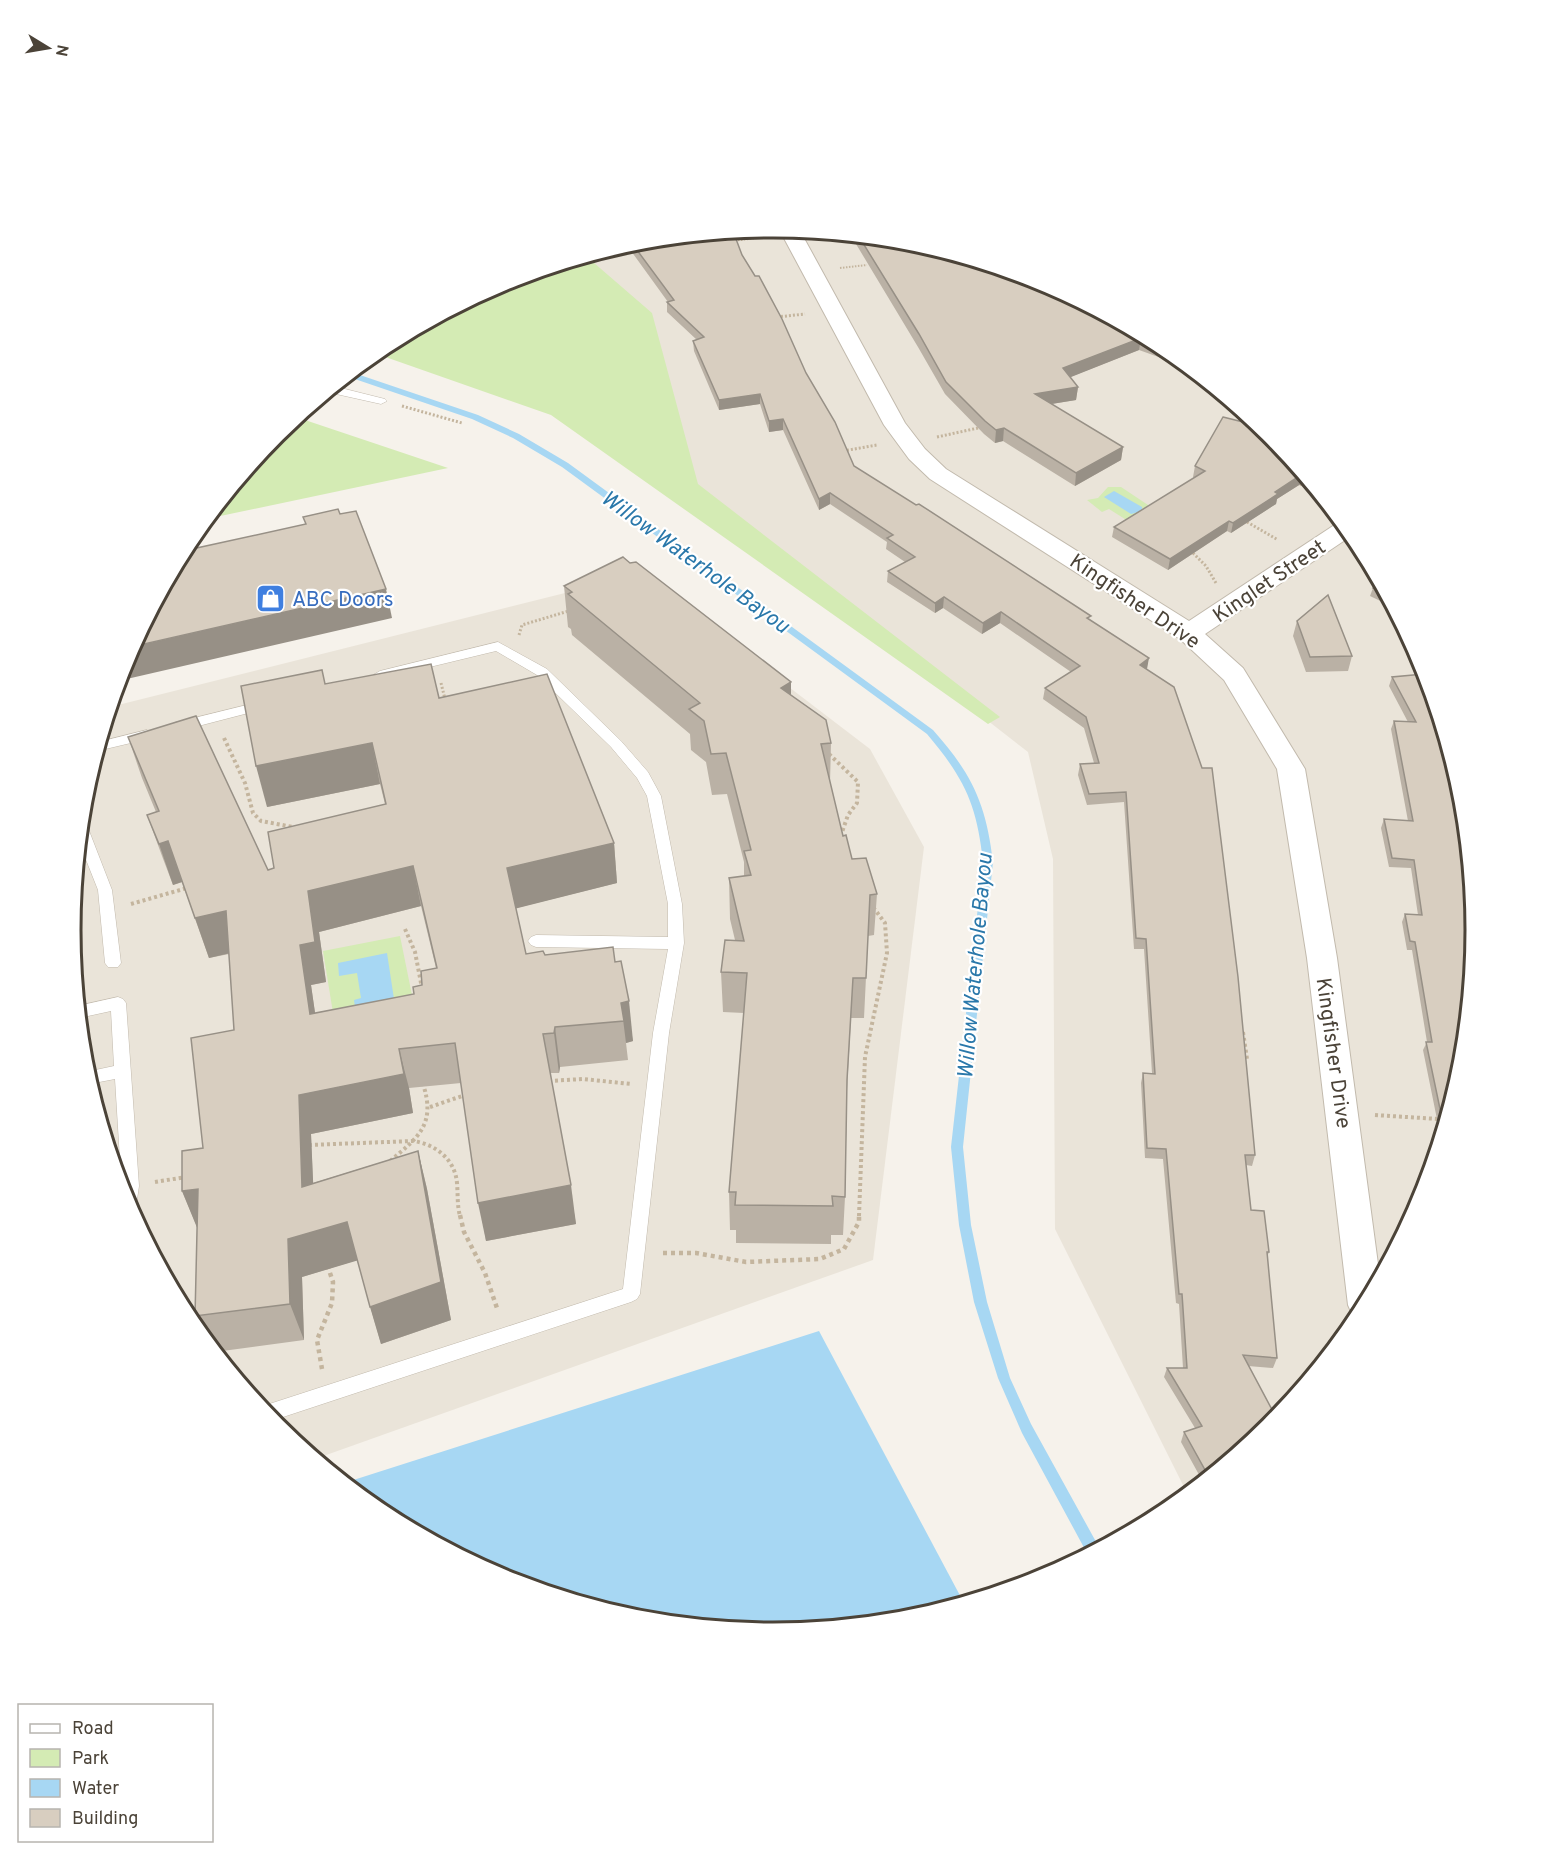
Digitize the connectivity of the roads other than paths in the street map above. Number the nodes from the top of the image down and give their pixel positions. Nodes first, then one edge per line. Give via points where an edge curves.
1 (793, 238) edge
2 (339, 391) edge
3 (381, 401) road end
4 (1340, 532) edge
5 (1189, 633) junction
6 (360, 680) edge
7 (284, 700) edge
8 (107, 745) edge
9 (87, 843) edge
10 (536, 941) dead end
11 (676, 944) junction
12 (113, 963) dead end
13 (86, 1010) edge
14 (122, 1071) junction
15 (97, 1076) edge
16 (131, 1187) edge
17 (1364, 1290) edge
18 (275, 1411) edge

1 - 5 street, Kingfisher Drive via 895,425 938,474
2 - 3 lane
4 - 5 street, Kinglet Street
5 - 17 street, Kingfisher Drive via 1234,674 1291,769 1321,952
6 - 11 lane via 498,645 542,672 616,744 643,775 654,796 675,904
7 - 8 lane
9 - 12 lane via 105,890
10 - 11 lane
11 - 18 lane via 661,1033 631,1294
13 - 14 lane via 118,1002
14 - 15 lane
14 - 16 lane

